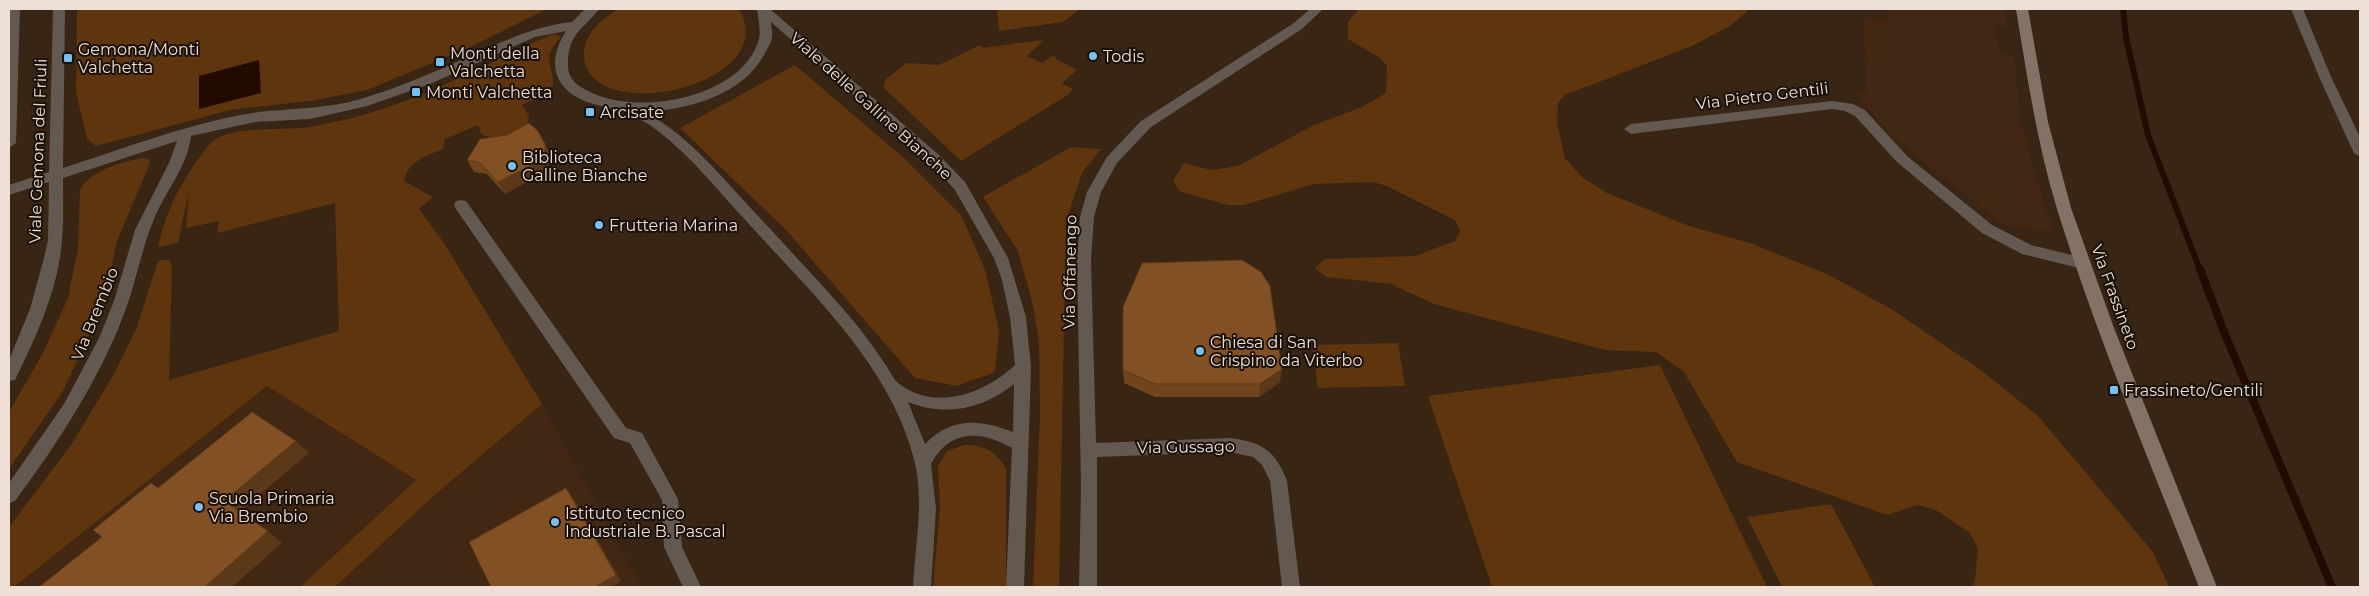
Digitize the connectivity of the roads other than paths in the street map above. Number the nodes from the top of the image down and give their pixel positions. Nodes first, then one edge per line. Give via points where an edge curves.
1 (14, 9) edge
2 (59, 9) edge
3 (763, 9) edge
4 (1318, 9) edge
5 (2022, 9) edge
6 (2297, 9) edge
7 (590, 10) edge
8 (576, 26) junction
9 (11, 64) edge
10 (630, 110) junction
11 (1631, 129) dead end
12 (185, 132) junction
13 (9, 143) edge
14 (2360, 151) edge
15 (56, 174) junction
16 (9, 190) edge
17 (461, 205) dead end
18 (2083, 263) junction
19 (1023, 367) junction
20 (9, 375) edge
21 (892, 387) junction
22 (1020, 444) junction
23 (1088, 450) junction
24 (923, 464) junction
25 (9, 496) edge
26 (692, 587) edge
27 (922, 587) edge
28 (1015, 587) edge
29 (1088, 587) edge
30 (1291, 587) edge
31 (2208, 587) edge

1 - 9 street, Viale Gemona del Friuli
2 - 15 street, Viale Gemona del Friuli
3 - 10 street via 768,27 766,41 758,56 736,78 710,94 687,102
3 - 19 street, Viale delle Galline Bianche via 934,158 960,186 983,222 1009,280 1019,323
4 - 23 street, Via Offanengo via 1298,26 1146,124 1112,160 1099,181 1085,231
5 - 18 street, Via Frassineto via 2043,132
6 - 14 street
7 - 8 street
8 - 10 street via 562,53 560,65 564,77 588,100
8 - 12 street via 531,34 425,81 367,102 310,114 227,121
9 - 13 street, Viale Gemona del Friuli
10 - 21 street via 662,127 689,150 860,340
11 - 18 street, Via Pietro Gentili via 1832,105 1848,106 1864,116 1902,159 1987,229 2027,250
12 - 15 street
12 - 25 street, Via Brembio via 182,148 147,219 126,290 99,355 61,422
15 - 16 street
15 - 20 street, Viale Gemona del Friuli via 55,231 49,273 38,312
17 - 26 street via 620,433 636,438 670,499 673,547
18 - 31 street, Via Frassineto
19 - 21 street via 1007,382 987,393 948,404 926,401
19 - 22 street, Viale delle Galline Bianche
21 - 24 street via 910,421
22 - 24 street via 996,430 964,429 936,442
22 - 28 street, Viale delle Galline Bianche
23 - 29 street, Via Offanengo
23 - 30 street, Via Gussago via 1230,445 1256,450 1270,462 1279,479
24 - 27 street via 926,519

